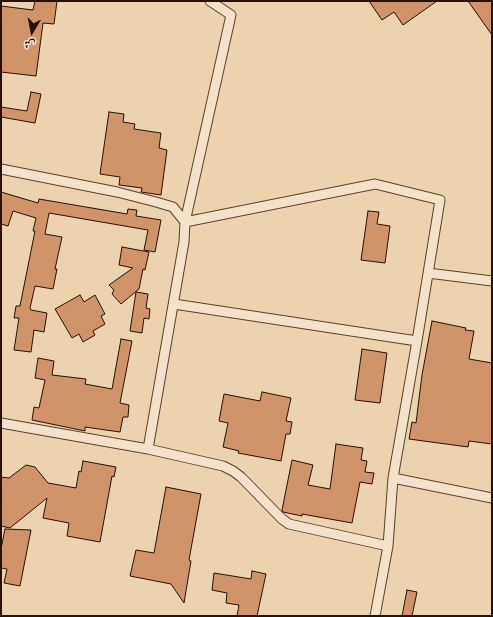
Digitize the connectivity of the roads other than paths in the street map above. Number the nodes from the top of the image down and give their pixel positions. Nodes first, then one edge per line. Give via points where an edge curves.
1 (210, 1) edge
2 (1, 170) edge
3 (184, 222) junction
4 (428, 273) junction
5 (492, 281) edge
6 (174, 304) junction
7 (417, 341) junction
8 (1, 423) edge
9 (148, 449) junction
10 (393, 478) junction
11 (492, 498) edge
12 (388, 546) junction
13 (375, 616) edge

1 - 3 street via 231,16
2 - 3 street via 71,182 156,202 173,207
3 - 4 street via 375,184 440,200
3 - 6 street via 184,242
4 - 5 street
4 - 7 street
6 - 7 street
6 - 9 street
7 - 10 street
8 - 9 street
9 - 12 street via 223,466 233,471 289,524
10 - 11 street
10 - 12 street
12 - 13 street

